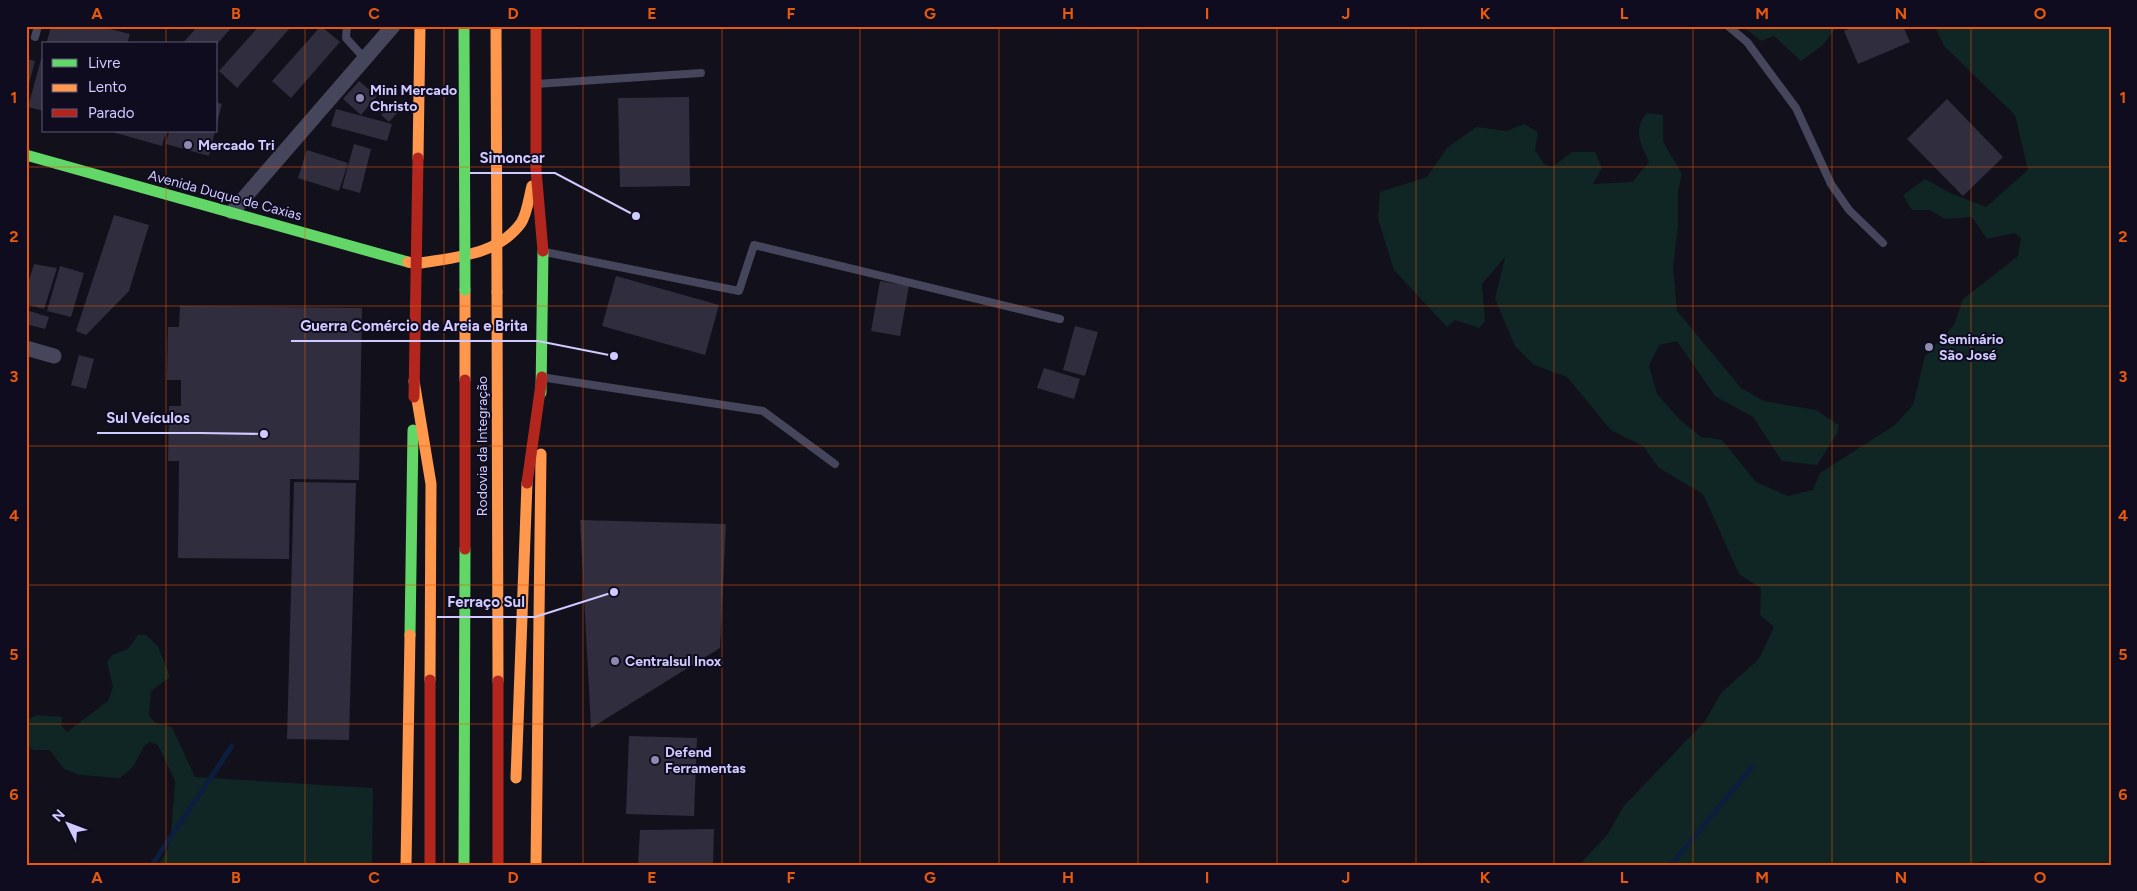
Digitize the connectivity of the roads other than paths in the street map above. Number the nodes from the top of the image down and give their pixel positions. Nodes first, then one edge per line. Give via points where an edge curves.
1 (38, 26) edge
2 (347, 26) edge
3 (420, 26) edge
4 (464, 26) edge
5 (496, 26) edge
6 (536, 26) edge
7 (1728, 26) edge
8 (388, 29) edge
9 (36, 37) dead end
10 (365, 58) junction
11 (702, 73) dead end
12 (536, 84) junction
13 (26, 155) edge
14 (536, 170) junction
15 (232, 212) junction
16 (1883, 243) dead end
17 (543, 251) junction
18 (416, 264) junction
19 (1060, 319) dead end
20 (26, 348) edge
21 (54, 356) dead end
22 (542, 377) junction
23 (414, 381) junction
24 (835, 464) dead end
25 (516, 786) dead end
26 (406, 865) edge
27 (430, 865) edge
28 (464, 865) edge
29 (498, 865) edge
30 (536, 865) edge

1 - 9 lane
2 - 10 lane via 346,38
3 - 18 main road
4 - 28 main road, Rodovia da Integração, bridge
5 - 29 main road, Rodovia da Integração, bridge
6 - 12 main road
7 - 16 lane via 1747,42 1796,108 1831,184 1849,210
8 - 10 street
10 - 15 street
11 - 12 lane
12 - 14 main road
13 - 15 main road, Avenida Duque de Caxias
14 - 17 main road
14 - 18 main road via 522,222 507,237 483,252
15 - 18 main road, Avenida Duque de Caxias
17 - 19 lane via 739,291 754,246
17 - 22 main road
18 - 23 main road
20 - 21 street
22 - 24 lane via 763,411
22 - 25 main road via 526,490
22 - 30 main road
23 - 26 main road
23 - 27 main road via 430,484

